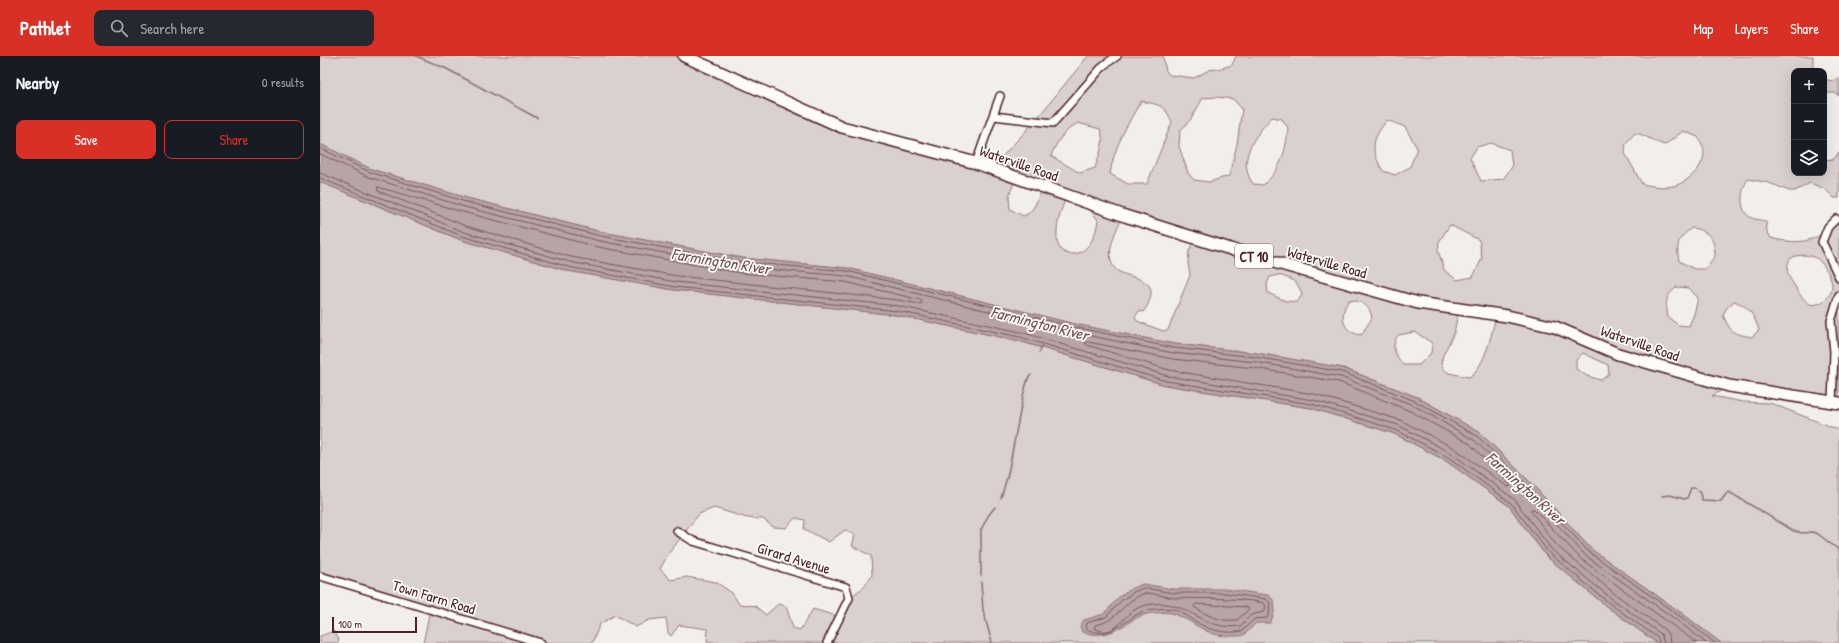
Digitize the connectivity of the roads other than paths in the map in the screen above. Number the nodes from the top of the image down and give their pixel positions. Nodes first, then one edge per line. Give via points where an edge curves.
1 (684, 56) edge
2 (1117, 56) edge
3 (1000, 96) dead end
4 (994, 116) junction
5 (976, 163) junction
6 (1836, 219) dead end
7 (1839, 277) edge
8 (1839, 295) edge
9 (1836, 402) edge
10 (677, 532) dead end
11 (320, 576) edge
12 (540, 643) edge
13 (828, 643) edge

1 - 5 highway, Waterville Road / CT 10 via 842,126
2 - 4 street via 1104,66 1053,123
3 - 4 street
4 - 5 street
5 - 9 highway, Waterville Road / CT 10 via 1125,216 1256,257 1418,303 1507,316 1555,327 1618,354 1729,386
6 - 7 street via 1828,227 1822,242
8 - 9 street via 1831,321
10 - 13 street, Girard Avenue via 693,541 846,587 849,598
11 - 12 street, Town Farm Road

